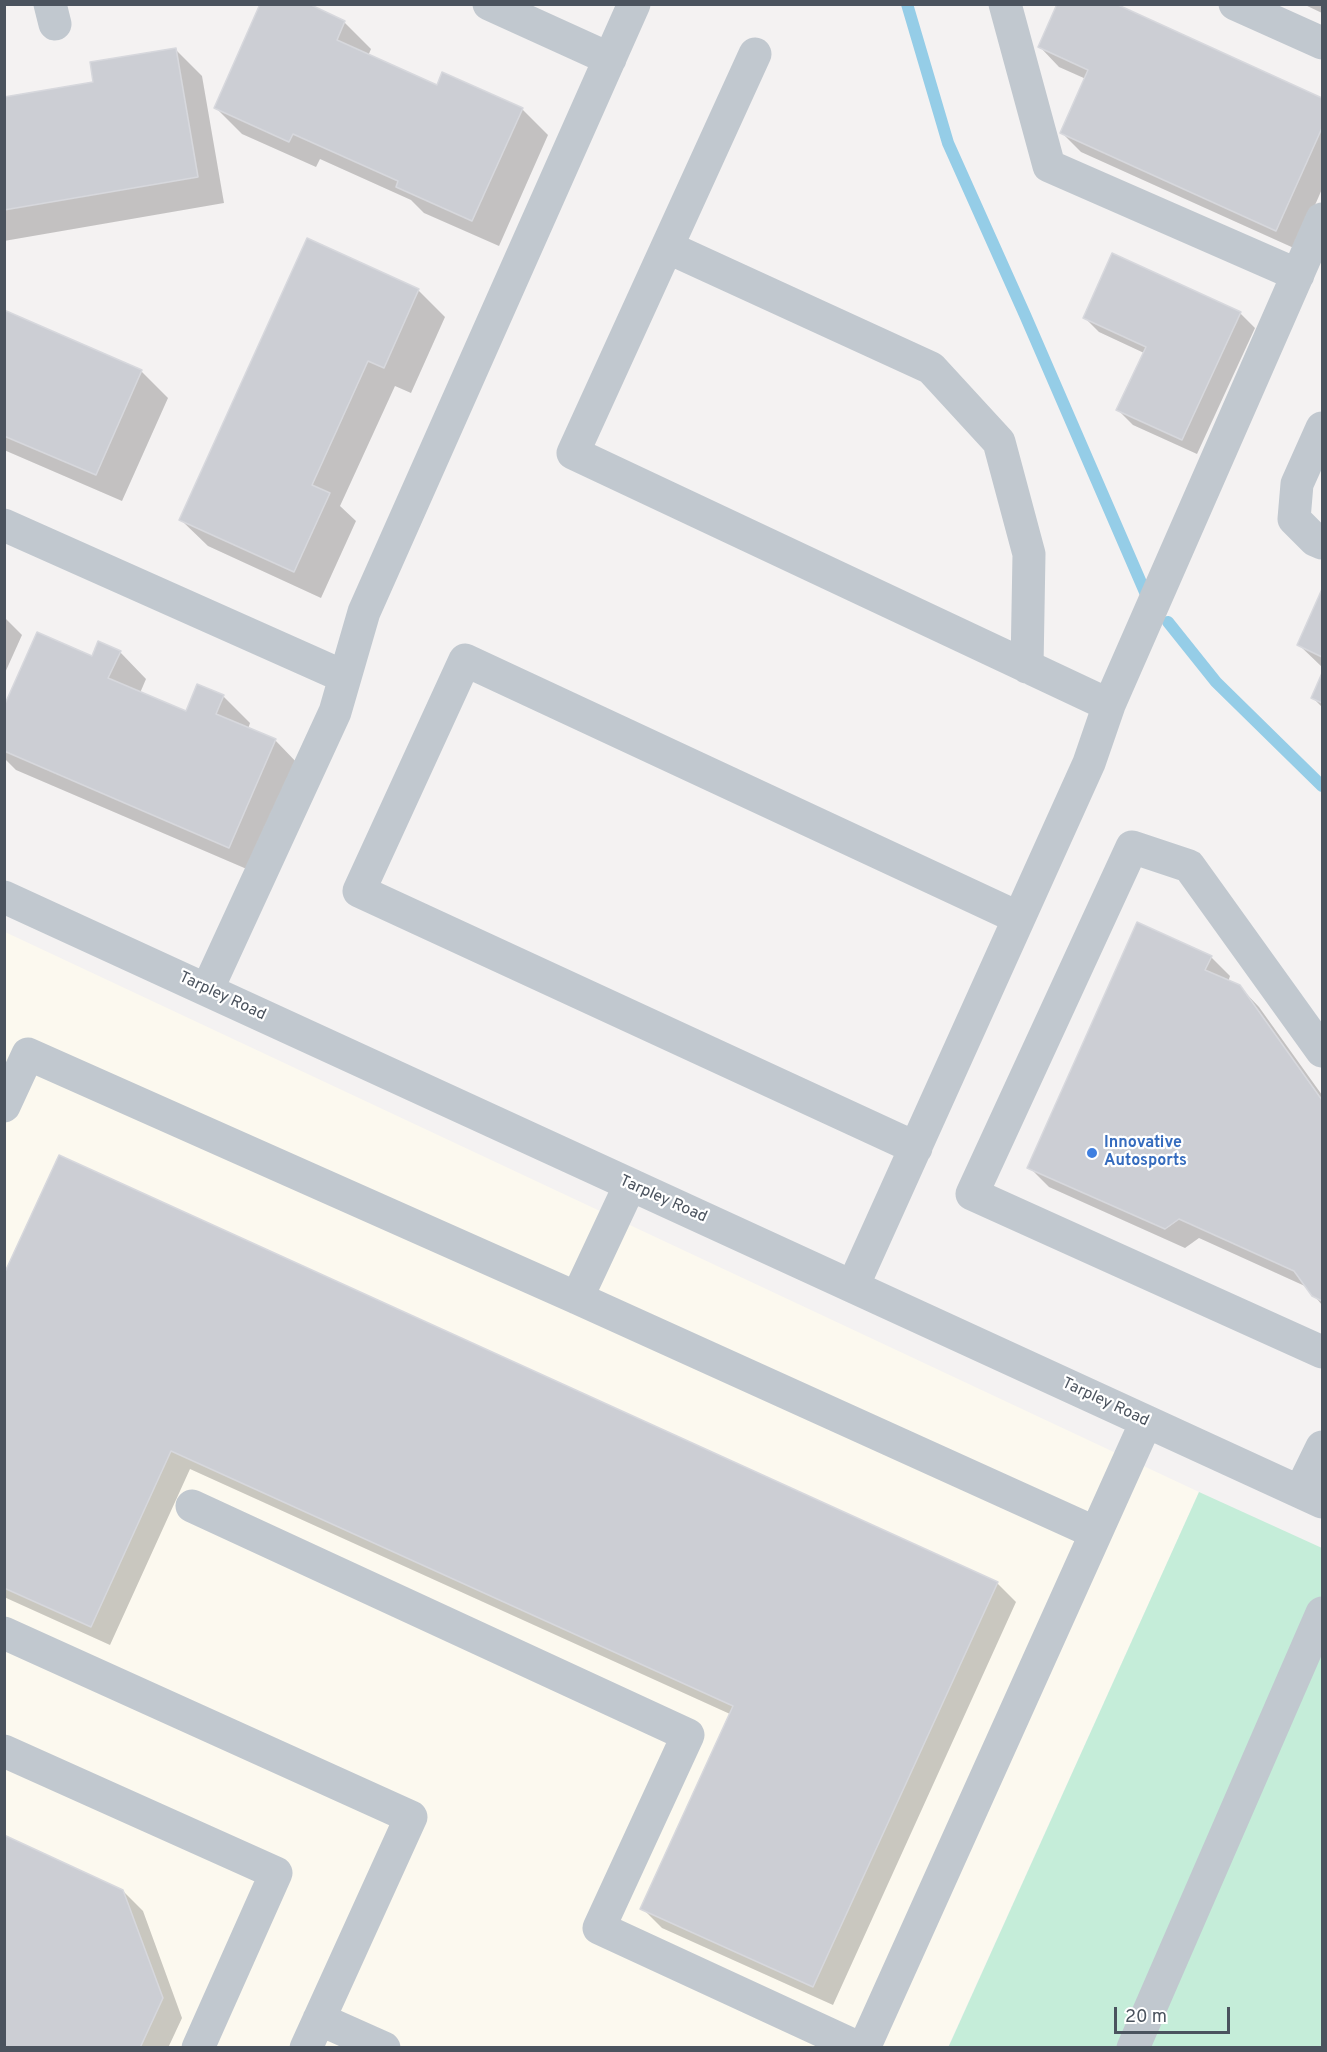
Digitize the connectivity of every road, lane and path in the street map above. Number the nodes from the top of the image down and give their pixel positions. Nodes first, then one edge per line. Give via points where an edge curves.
1 (489, 4) edge
2 (634, 4) edge
3 (1005, 4) edge
4 (1235, 4) edge
5 (1323, 43) edge
6 (755, 54) dead end
7 (610, 59) junction
8 (1323, 219) edge
9 (668, 247) junction
10 (1298, 275) junction
11 (1323, 428) edge
12 (4, 525) edge
13 (1323, 543) edge
14 (1028, 667) junction
15 (345, 677) junction
16 (1108, 705) junction
17 (4, 897) edge
18 (1019, 918) junction
19 (207, 990) junction
20 (1323, 1051) edge
21 (4, 1106) edge
22 (916, 1148) junction
23 (630, 1185) junction
24 (853, 1286) junction
25 (577, 1298) junction
26 (1323, 1352) edge
27 (1146, 1422) junction
28 (1323, 1447) edge
29 (1311, 1497) edge
30 (192, 1506) dead end
31 (1096, 1533) junction
32 (1323, 1613) edge
33 (4, 1634) edge
34 (4, 1751) edge
35 (313, 2033) edge
36 (198, 2048) edge
37 (384, 2048) edge
38 (859, 2048) edge
39 (864, 2048) edge
40 (1133, 2048) edge

1 - 7 street
2 - 7 street
3 - 10 street via 1049,166
4 - 5 street
6 - 9 street
7 - 15 street via 364,612
8 - 10 street
9 - 14 street via 931,368 999,442 1029,554
9 - 14 street via 573,453
10 - 16 street
11 - 13 street via 1297,484 1294,519
12 - 15 street
14 - 16 street
15 - 19 street via 335,712
16 - 18 street via 1089,763
17 - 19 street, Tarpley Road
18 - 22 street
18 - 22 street via 465,660 359,891
19 - 23 street, Tarpley Road
20 - 26 street via 1189,866 1132,847 972,1194
21 - 25 street via 28,1054
22 - 24 street
23 - 24 street, Tarpley Road
23 - 25 street
24 - 27 street, Tarpley Road
25 - 31 street
27 - 29 street, Tarpley Road
27 - 31 street
28 - 29 street
30 - 38 street via 688,1735 599,1928
31 - 39 street
32 - 40 street
33 - 35 street via 411,1816
34 - 36 street via 276,1873
35 - 37 street

